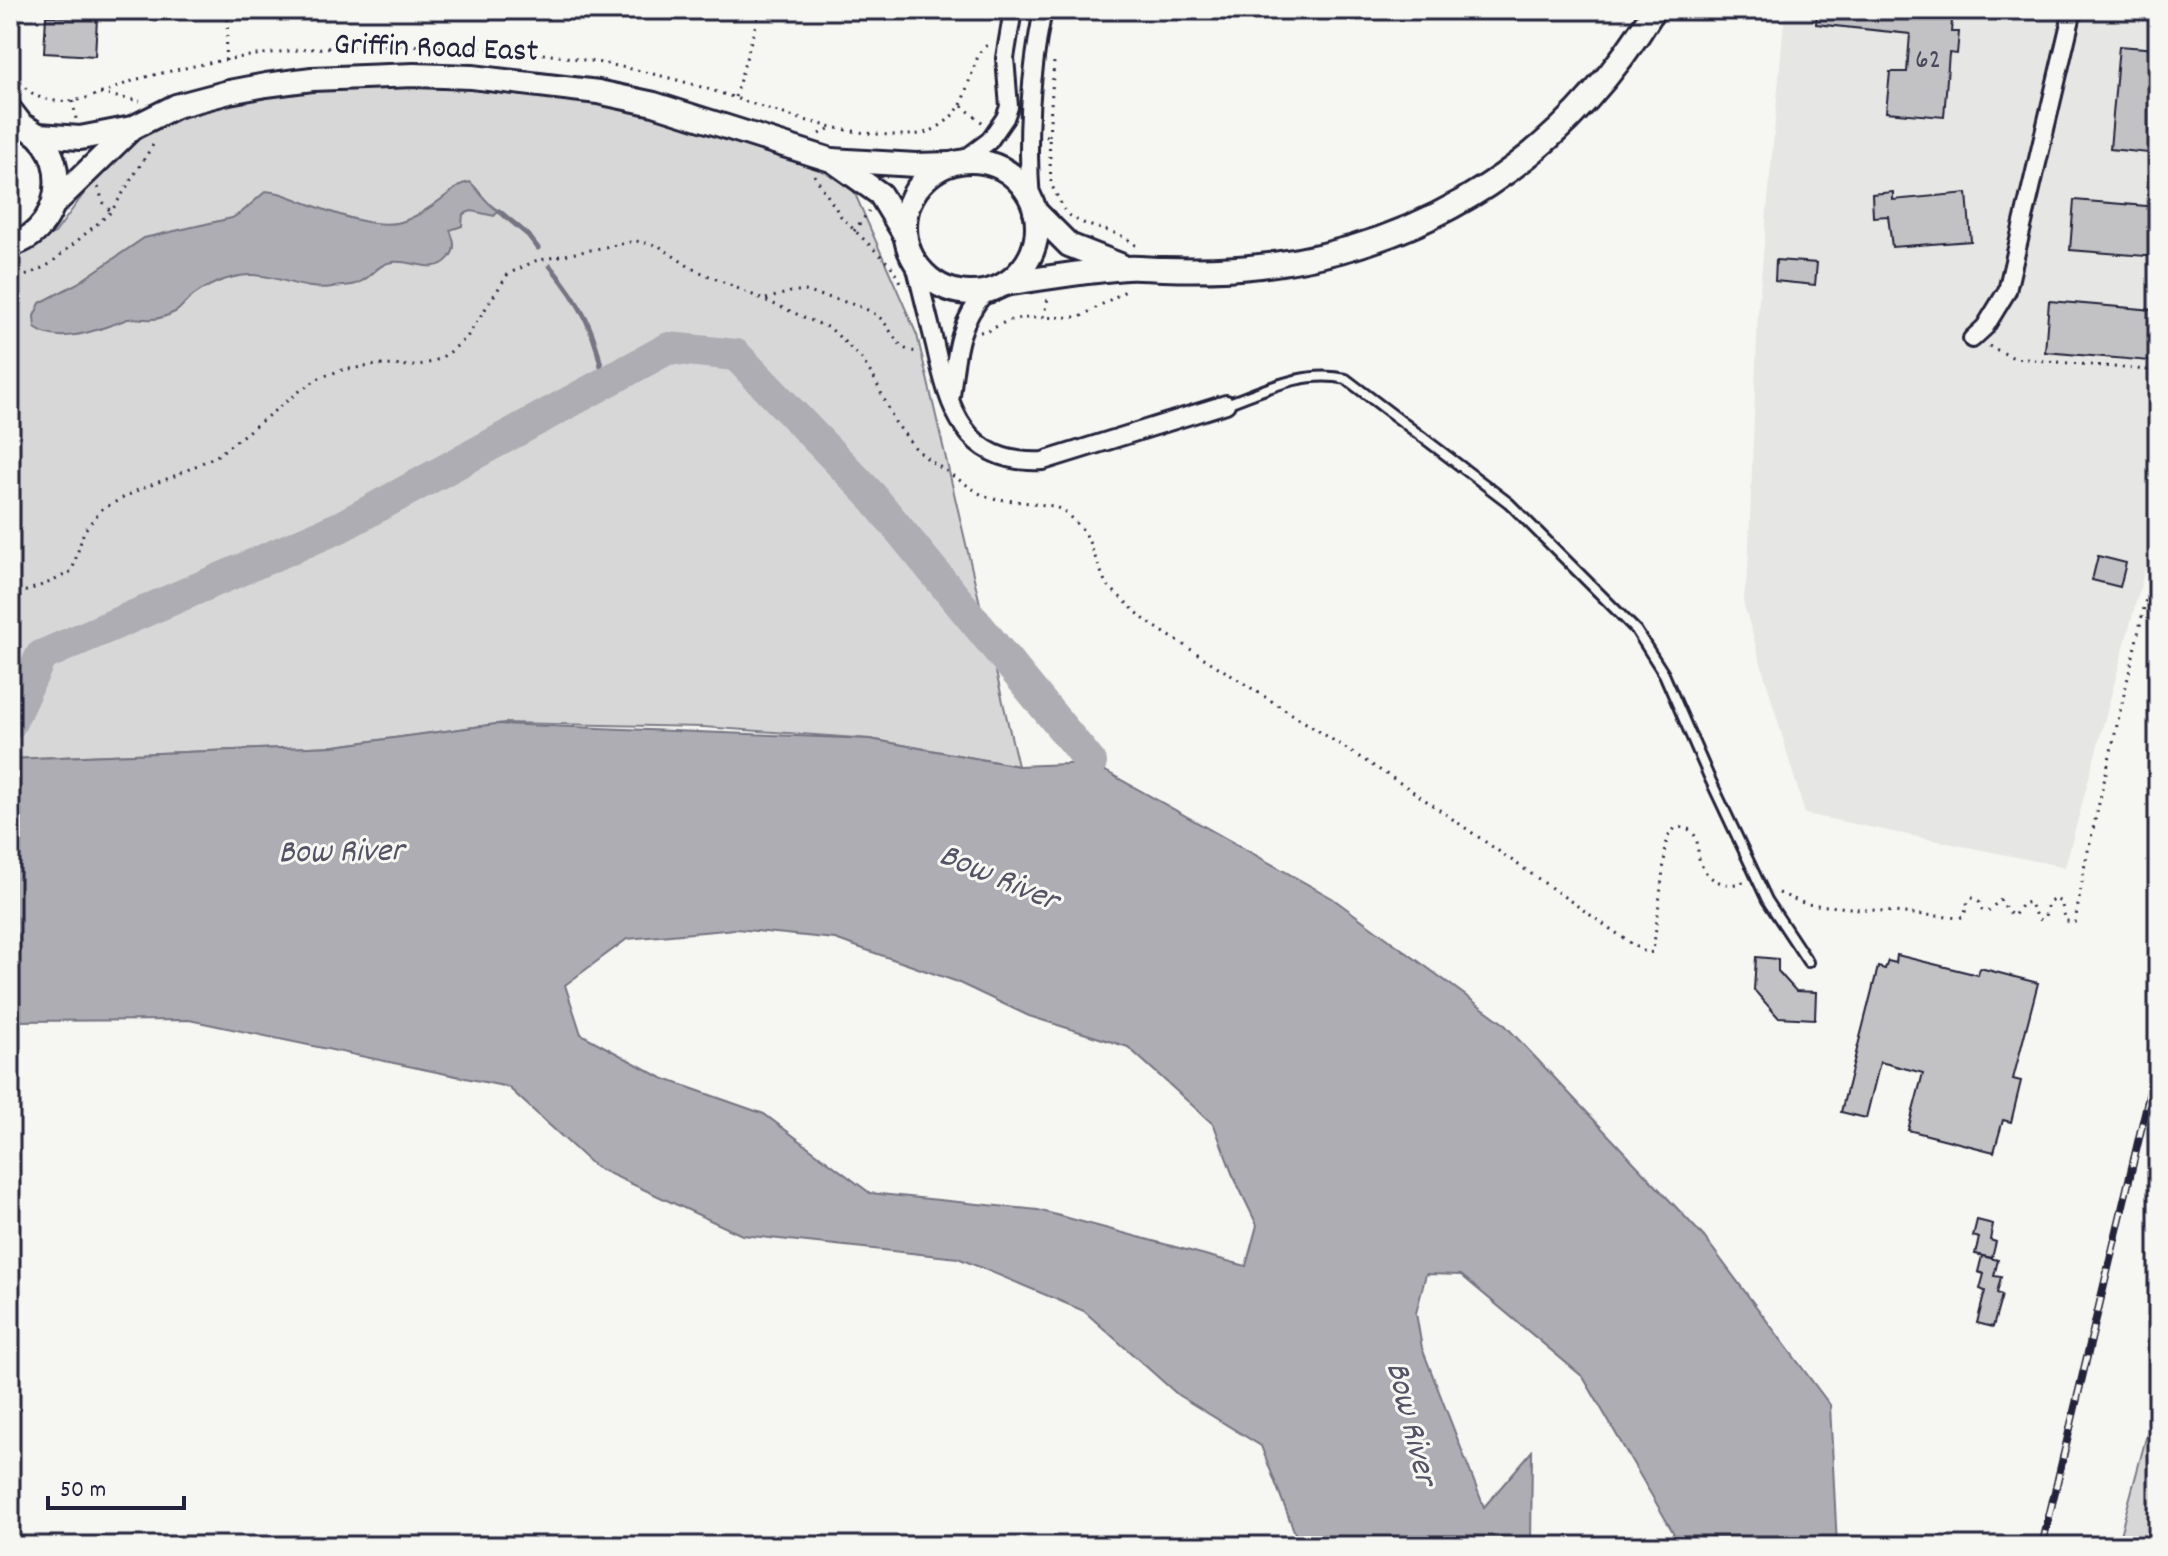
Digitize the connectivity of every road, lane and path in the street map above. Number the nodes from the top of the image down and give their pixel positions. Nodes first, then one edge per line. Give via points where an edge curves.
1 (228, 10) edge
2 (760, 10) edge
3 (1013, 10) edge
4 (1043, 10) edge
5 (1654, 10) edge
6 (2073, 10) edge
7 (979, 53) dead end
8 (226, 61) dead end
9 (1054, 61) dead end
10 (10, 69) edge
11 (735, 97) dead end
12 (73, 101) junction
13 (145, 102) dead end
14 (10, 105) edge
15 (961, 105) junction
16 (176, 106) junction
17 (832, 127) dead end
18 (989, 127) dead end
19 (25, 128) edge
20 (77, 128) dead end
21 (132, 128) junction
22 (1038, 136) dead end
23 (1049, 136) junction
24 (796, 149) junction
25 (831, 160) junction
26 (956, 163) junction
27 (97, 181) dead end
28 (55, 203) junction
29 (874, 204) dead end
30 (1033, 206) junction
31 (111, 212) junction
32 (854, 231) junction
33 (905, 235) junction
34 (1126, 235) dead end
35 (10, 245) edge
36 (914, 260) junction
37 (1129, 268) junction
38 (1159, 269) junction
39 (10, 278) edge
40 (996, 288) junction
41 (1052, 291) dead end
42 (905, 293) dead end
43 (766, 299) junction
44 (1043, 317) junction
45 (974, 330) dead end
46 (1972, 339) joint
47 (921, 350) dead end
48 (2158, 371) edge
49 (950, 402) junction
50 (1226, 404) joint
51 (2158, 547) edge
52 (10, 597) edge
53 (1757, 876) junction
54 (1775, 891) dead end
55 (1808, 962) dead end

1 - 8 path
2 - 11 path
3 - 26 street via 1005,58 1010,95 1005,118 983,147
4 - 30 street via 1030,89
5 - 38 main road via 1596,92 1549,139 1451,207 1323,255 1230,269
6 - 46 street via 2007,291
7 - 15 path
9 - 23 path
10 - 12 path via 30,93 45,100
12 - 13 path via 98,94
12 - 20 path
14 - 19 street
15 - 17 path via 949,121 928,132 891,135
15 - 18 path
16 - 21 main road, Griffin Road East
16 - 24 main road, Griffin Road East via 312,79 472,77 654,104
16 - 31 path
19 - 21 main road, Griffin Road East via 80,138
19 - 28 main road via 55,164
21 - 28 main road, Griffin Road East
22 - 23 path
23 - 34 path via 1051,184 1065,212 1090,228
24 - 25 main road, Griffin Road East
24 - 32 path
25 - 26 main road, Griffin Road East
25 - 33 main road, Griffin Road East via 880,194
26 - 30 main road via 982,162 1003,169 1020,182
26 - 33 main road via 931,174 915,191
27 - 31 path
28 - 35 main road, Griffin Road East via 34,233
29 - 32 path
30 - 37 main road via 1069,245
30 - 40 main road via 1037,232 1032,252 1021,270
31 - 39 path via 50,264
32 - 42 path via 891,266
33 - 36 main road
36 - 40 main road via 945,288 965,293
36 - 49 street
37 - 38 main road
37 - 40 main road
38 - 44 path via 1087,315
40 - 49 street via 971,309 964,324
41 - 44 path
43 - 47 path via 805,291 873,313 903,348
43 - 52 path via 691,268 659,246 636,241 535,261 508,274 467,337 449,353 414,366 377,365 321,377 218,455 102,509 84,531 72,571
43 - 53 path via 831,329 847,343 874,378 895,422 929,460 982,495 1064,511 1085,532 1106,584 1146,621 1408,788 1647,953 1653,952 1667,838 1675,828 1692,831 1701,866 1714,881 1738,885
44 - 45 path
46 - 48 path via 2014,358
49 - 50 street via 957,421 984,448 1031,462
50 - 53 lane via 1311,375 1346,379 1509,503 1636,630 1664,674
51 - 54 path via 2075,922 2066,921 2061,902 2055,899 2041,920 2029,902 2014,916 2000,900 1987,912 1973,898 1959,918 1806,904
53 - 55 lane

